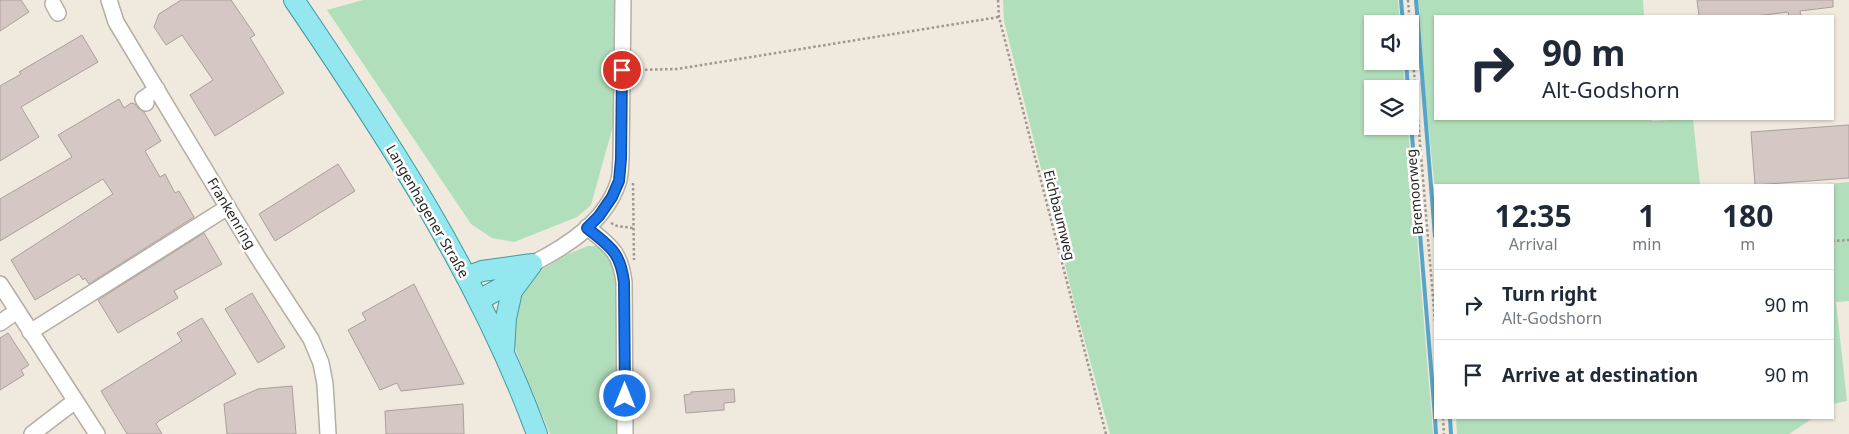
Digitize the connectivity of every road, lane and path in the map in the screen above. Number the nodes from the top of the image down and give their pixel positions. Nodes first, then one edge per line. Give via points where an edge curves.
1 (109, 0) edge
2 (294, 0) edge
3 (623, 0) edge
4 (998, 0) edge
5 (1408, 0) edge
6 (999, 17) junction
7 (630, 73) junction
8 (157, 89) junction
9 (146, 103) dead end
10 (633, 181) dead end
11 (228, 207) junction
12 (599, 216) junction
13 (587, 228) junction
14 (633, 228) junction
15 (1849, 240) edge
16 (1834, 241) edge
17 (634, 264) dead end
18 (527, 270) junction
19 (1431, 270) joint
20 (466, 277) junction
21 (0, 284) edge
22 (478, 300) junction
23 (10, 308) edge
24 (1434, 309) edge
25 (0, 323) edge
26 (30, 332) junction
27 (504, 353) junction
28 (75, 401) junction
29 (1442, 419) edge
30 (52, 428) edge
31 (32, 434) edge
32 (97, 434) edge
33 (328, 434) edge
34 (537, 434) edge
35 (625, 434) edge
36 (1106, 434) edge
37 (1444, 434) edge

1 - 8 street, Frankenring via 116,22
2 - 20 main road, Langenhagener Straße via 397,156
3 - 7 street
4 - 6 path, Eichbaumweg
5 - 19 path, Bremoorweg
6 - 7 path via 677,69
6 - 36 path, Eichbaumweg
7 - 12 street via 619,181
8 - 9 street via 143,99
8 - 11 street, Frankenring
10 - 14 path
11 - 26 street
11 - 33 street, Frankenring via 315,347 325,384
12 - 13 street
12 - 14 path via 617,226
13 - 18 street
13 - 35 street via 612,248 622,264
14 - 17 path
15 - 16 path
18 - 20 main road via 482,271
18 - 22 main road
18 - 27 main road via 512,291
19 - 24 path, Bremoorweg
20 - 22 main road, Langenhagener Straße
21 - 23 street
22 - 27 main road, Langenhagener Straße
23 - 25 street
23 - 26 street
26 - 28 street
27 - 34 main road, Langenhagener Straße
28 - 30 street
28 - 32 street
29 - 37 path
30 - 31 street

